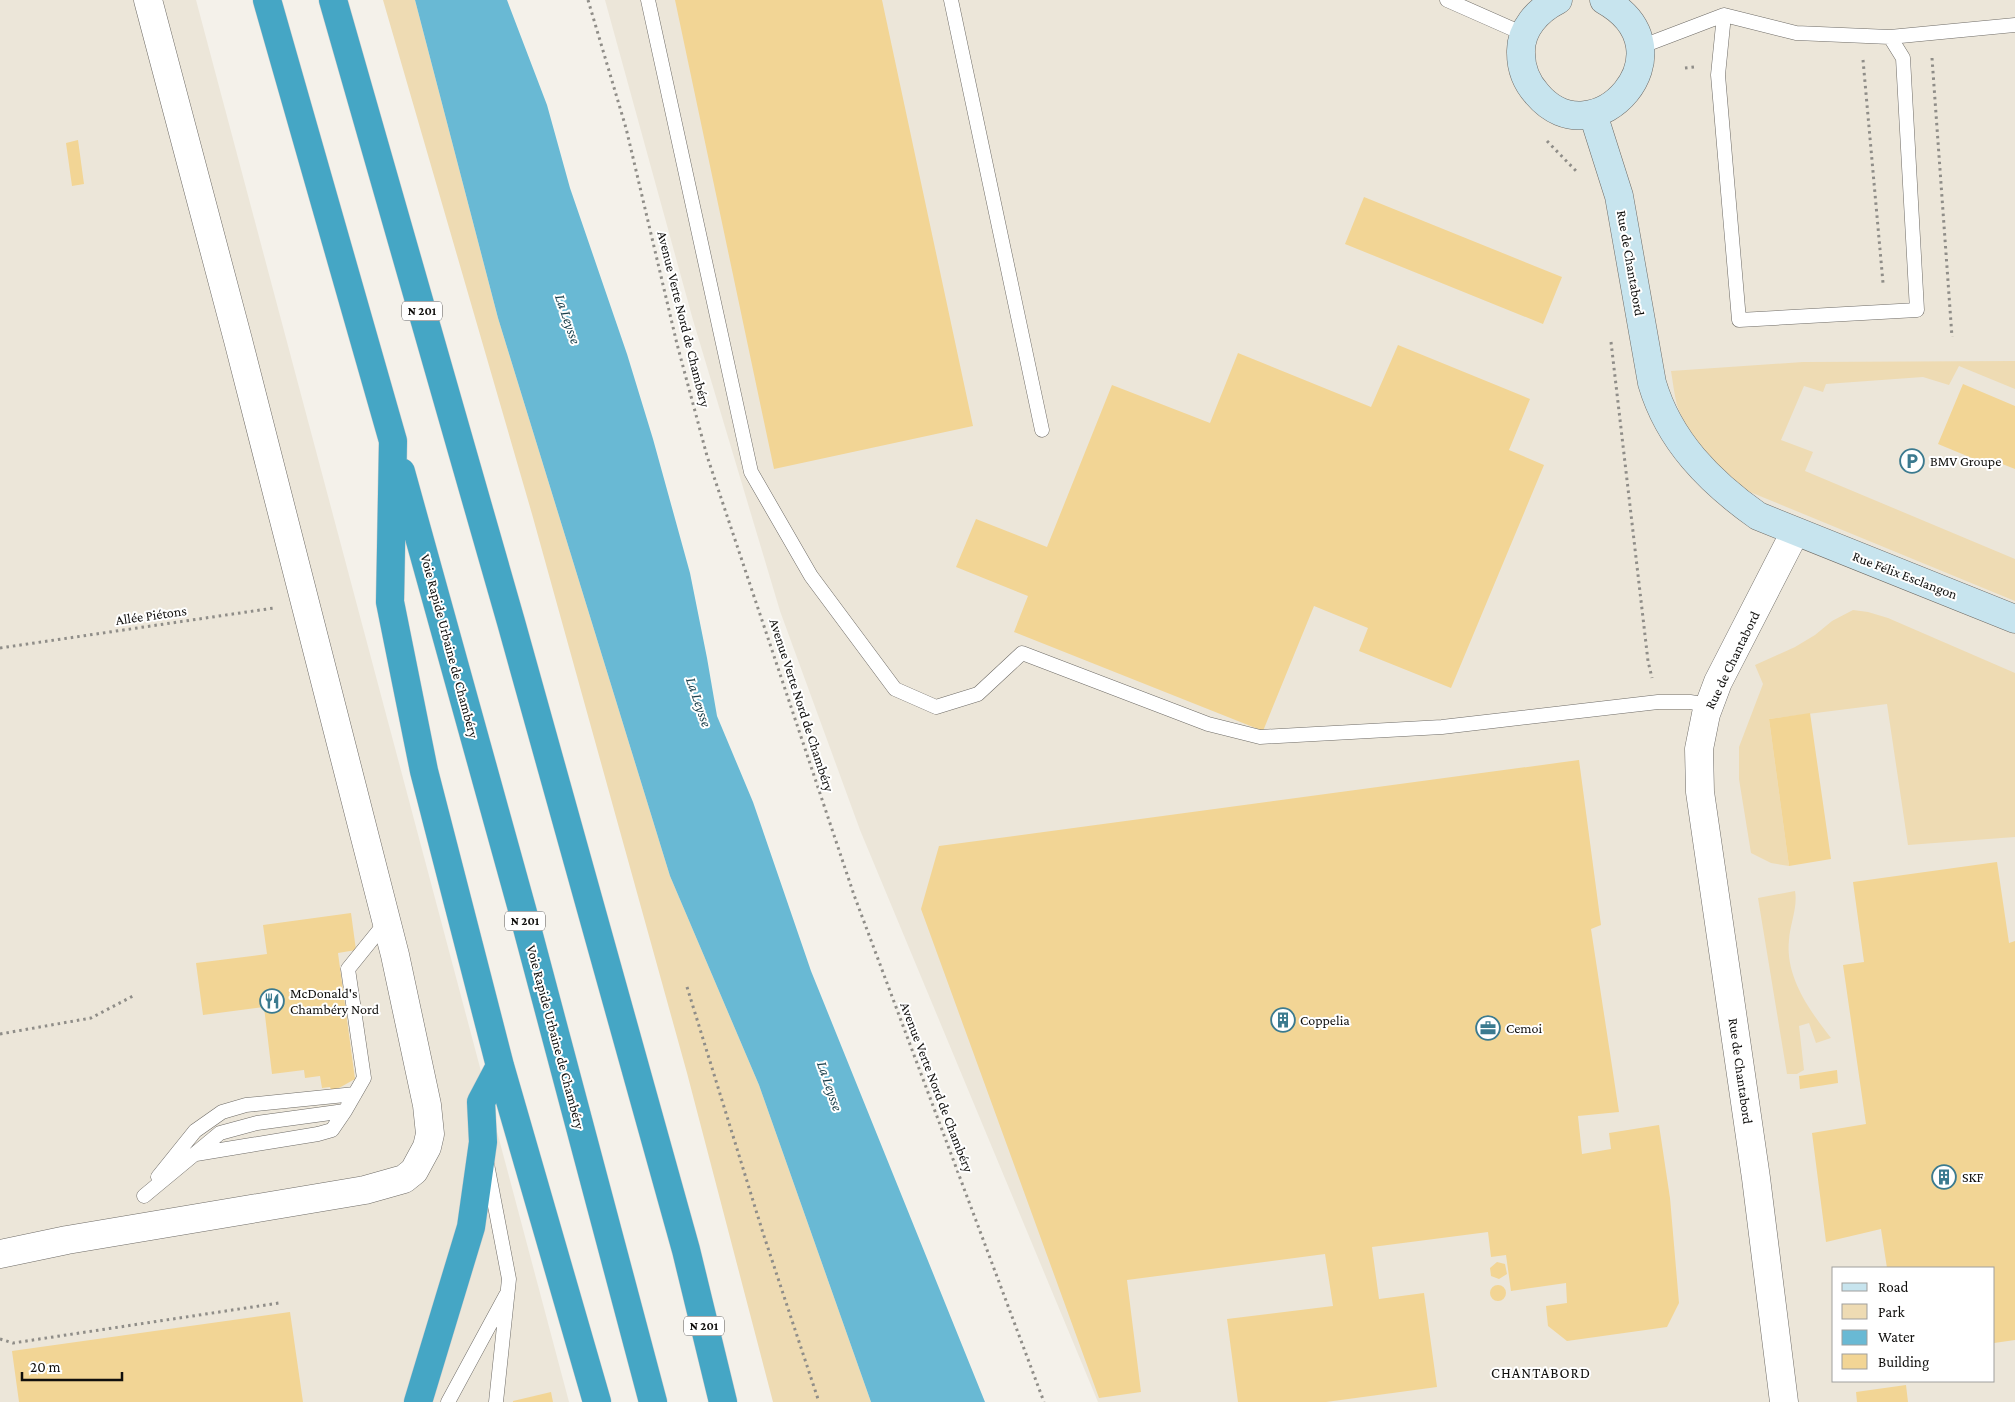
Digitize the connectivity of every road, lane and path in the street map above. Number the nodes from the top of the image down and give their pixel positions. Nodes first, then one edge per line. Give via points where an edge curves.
1 (148, 0) edge
2 (267, 0) edge
3 (334, 0) edge
4 (588, 0) edge
5 (648, 0) edge
6 (951, 0) edge
7 (1447, 0) edge
8 (1558, 0) edge
9 (1604, 0) edge
10 (1724, 15) junction
11 (2015, 25) edge
12 (1524, 34) junction
13 (1890, 36) junction
14 (1640, 47) junction
15 (1863, 54) dead end
16 (1542, 100) junction
17 (1593, 114) junction
18 (1579, 174) dead end
19 (1883, 283) dead end
20 (1610, 338) dead end
21 (1042, 430) dead end
22 (393, 441) junction
23 (1795, 532) junction
24 (304, 604) junction
25 (2015, 618) edge
26 (0, 648) edge
27 (1658, 702) junction
28 (1709, 705) junction
29 (386, 922) junction
30 (687, 987) dead end
31 (133, 996) dead end
32 (0, 1034) edge
33 (500, 1066) junction
34 (355, 1094) junction
35 (345, 1111) junction
36 (483, 1142) junction
37 (196, 1154) junction
38 (686, 1250) junction
39 (0, 1254) edge
40 (509, 1290) junction
41 (279, 1303) dead end
42 (0, 1339) edge
43 (418, 1402) edge
44 (448, 1402) edge
45 (496, 1402) edge
46 (596, 1402) edge
47 (653, 1402) edge
48 (723, 1402) edge
49 (739, 1402) edge
50 (819, 1402) edge
51 (1044, 1402) edge
52 (1784, 1402) edge

1 - 24 street
2 - 22 highway, N 201
3 - 38 highway, N 201
4 - 51 path, Avenue Verte Nord de Chambéry via 626,128 677,344 710,465 854,894
5 - 27 lane via 751,472 811,576 895,689 936,707 978,694 1022,653 1208,724 1260,737 1442,727
6 - 21 lane
7 - 12 lane
8 - 12 street via 1533,18
9 - 14 street via 1629,20
10 - 13 lane via 1796,33
10 - 13 lane via 1718,76 1739,320 1917,310 1903,58
10 - 14 lane
11 - 13 lane
12 - 16 street via 1523,70 1530,86
14 - 17 street via 1637,77 1626,94 1612,106
15 - 19 path
16 - 17 street via 1557,110
16 - 18 path via 1536,129
17 - 23 street, Rue de Chantabord via 1619,196 1659,407 1678,441 1732,498 1758,516
20 - 27 path via 1648,660
22 - 33 highway via 390,602 424,771
22 - 47 highway, Voie Rapide Urbaine de Chambéry / N 201 via 522,908
23 - 25 street, Rue Félix Esclangon
23 - 28 street, Rue de Chantabord
24 - 26 path, Allée Piétons
24 - 29 street
27 - 28 lane
28 - 52 street, Rue de Chantabord via 1699,749 1700,792 1756,1178
29 - 34 lane via 348,970 364,1078
29 - 39 street via 427,1105 430,1134 414,1171 404,1179 365,1190
30 - 50 path
31 - 32 path via 91,1018
33 - 36 highway via 481,1102
33 - 46 highway
34 - 35 lane
34 - 37 lane via 246,1105 222,1112 195,1131 144,1196
35 - 37 lane via 257,1123 220,1133
35 - 37 lane via 332,1130
36 - 40 lane via 510,1279
36 - 43 highway via 471,1227
38 - 48 highway, N 201
38 - 49 highway
40 - 44 lane
40 - 45 lane
41 - 42 path via 13,1343

